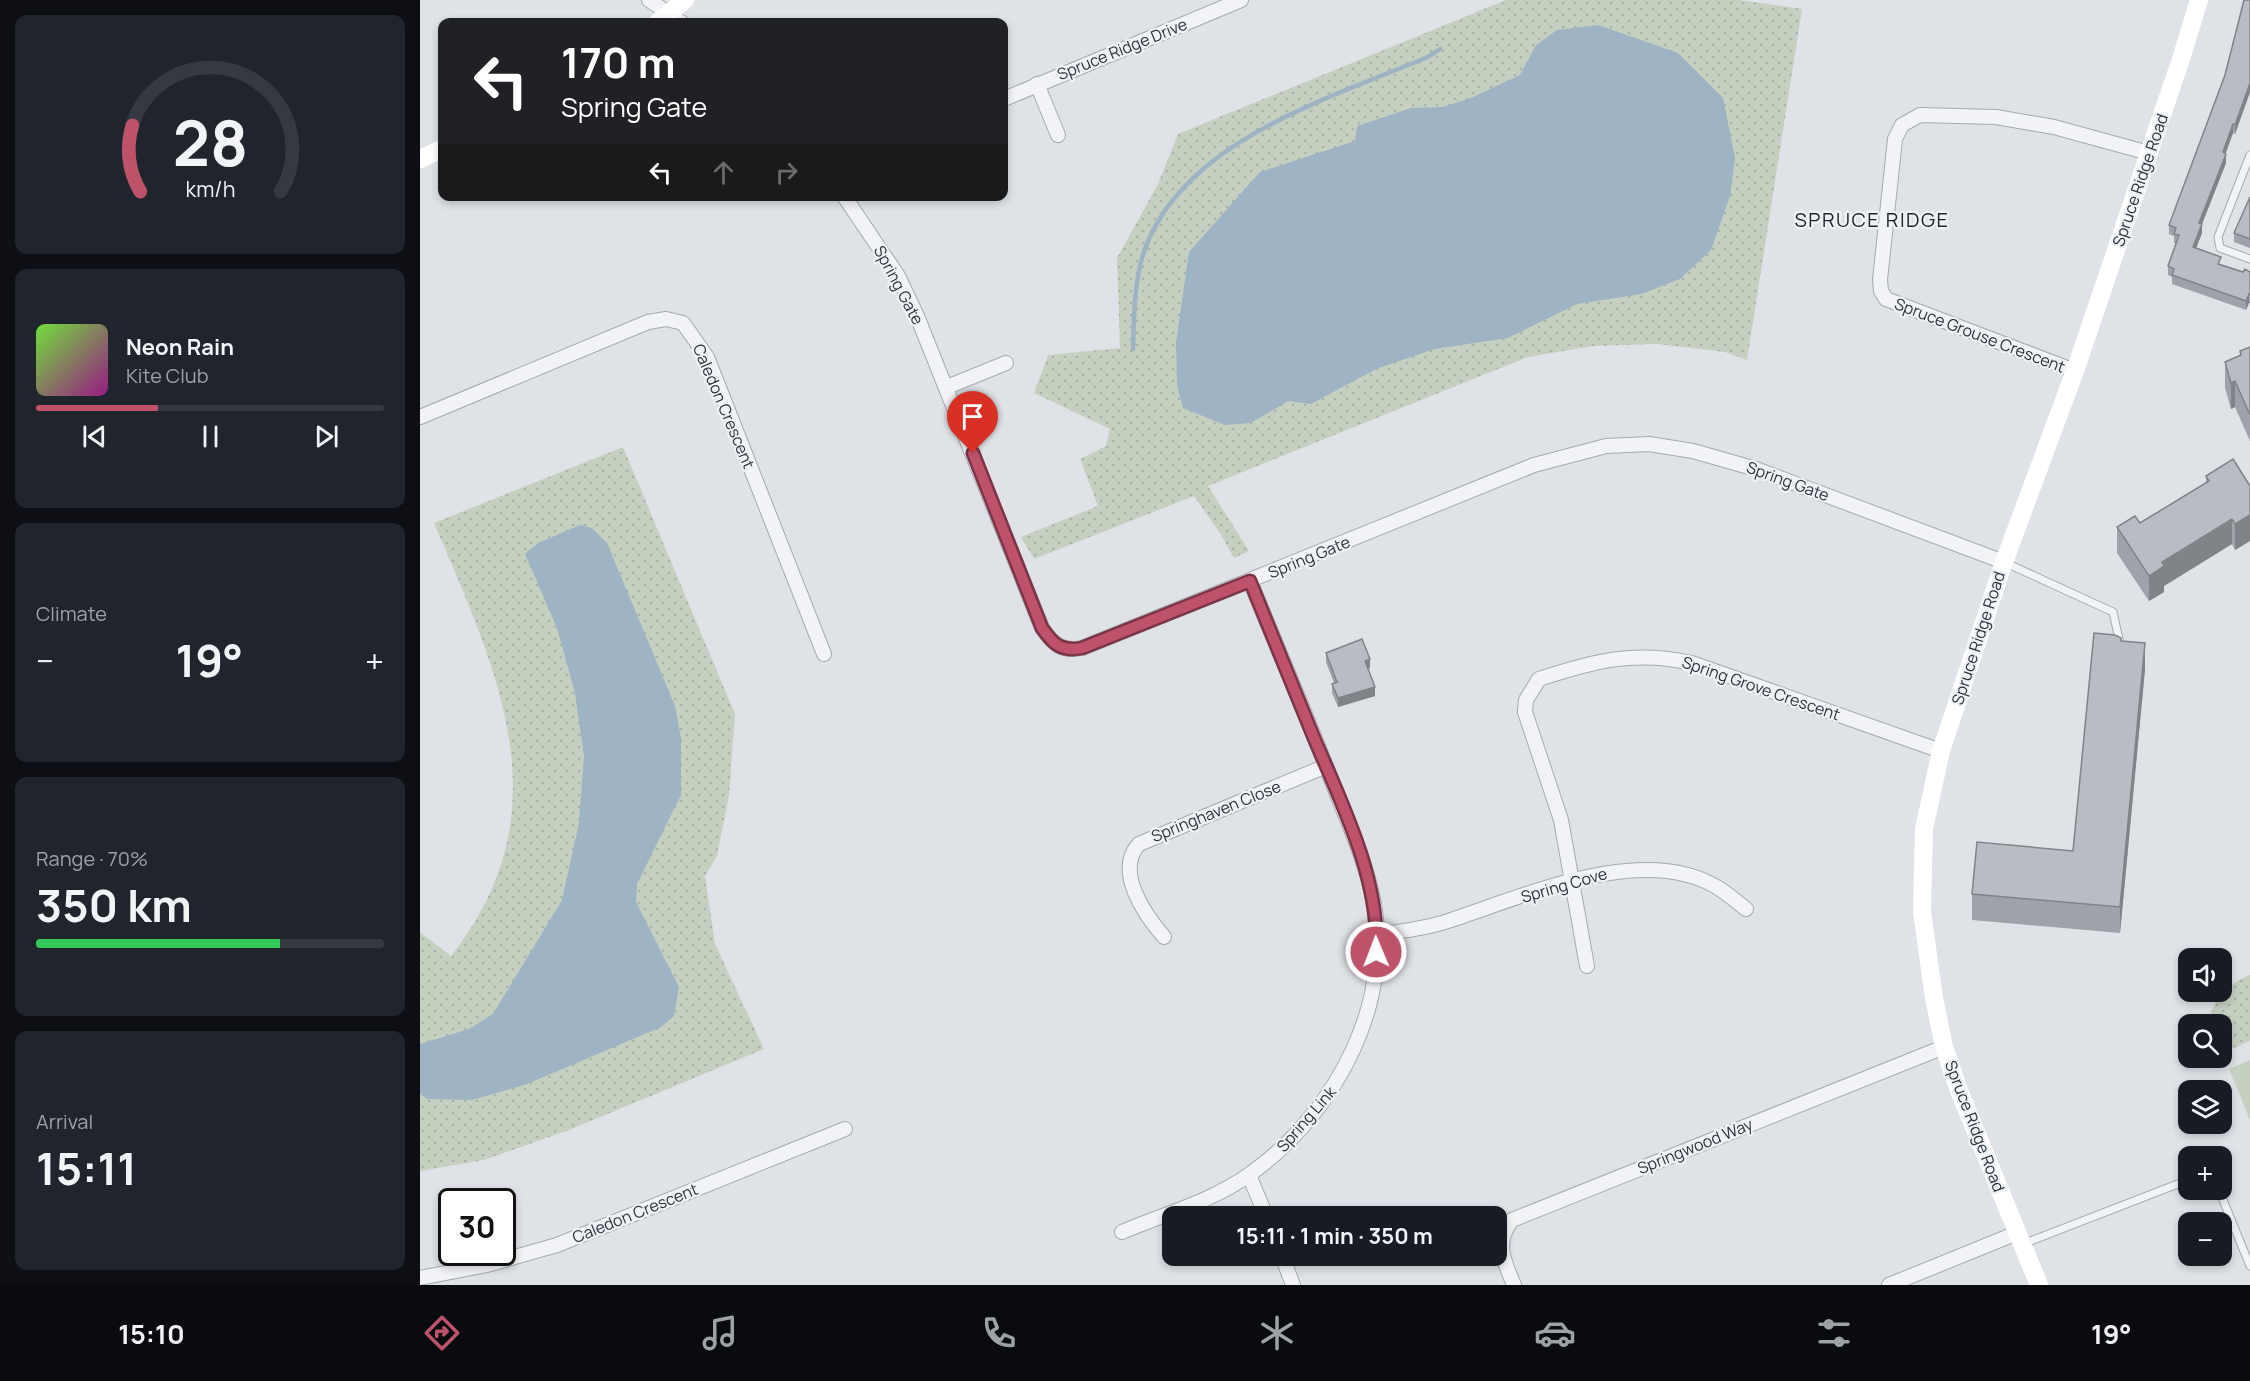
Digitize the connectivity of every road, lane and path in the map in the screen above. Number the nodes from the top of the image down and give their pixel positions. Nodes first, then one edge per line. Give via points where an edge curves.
1 (649, 0) edge
2 (685, 0) edge
3 (1241, 0) edge
4 (2199, 0) edge
5 (669, 18) edge
6 (672, 18) edge
7 (1038, 84) junction
8 (1008, 97) edge
9 (1058, 135) dead end
10 (438, 151) edge
11 (2149, 153) junction
12 (2250, 155) edge
13 (420, 159) edge
14 (847, 201) edge
15 (2250, 259) edge
16 (1006, 363) dead end
17 (2075, 371) junction
18 (946, 387) junction
19 (420, 417) edge
20 (2004, 562) junction
21 (1250, 581) junction
22 (2120, 651) edge
23 (824, 654) dead end
24 (1941, 751) junction
25 (1326, 766) junction
26 (1574, 880) junction
27 (1746, 909) dead end
28 (1377, 935) junction
29 (1164, 938) dead end
30 (1587, 966) dead end
31 (1944, 1047) junction
32 (845, 1129) dead end
33 (1249, 1175) junction
34 (2178, 1184) edge
35 (2223, 1200) edge
36 (1262, 1206) edge
37 (1122, 1232) dead end
38 (2020, 1239) junction
39 (1286, 1266) edge
40 (2250, 1266) edge
41 (420, 1278) edge
42 (1293, 1285) edge
43 (1514, 1285) edge
44 (1889, 1285) edge
45 (2039, 1285) edge

1 - 5 street
2 - 6 street
3 - 7 street, Spruce Ridge Drive
4 - 11 street, Spruce Ridge Road
7 - 8 street, Spruce Ridge Drive
7 - 9 street
10 - 13 street
11 - 17 street, Spruce Ridge Road
11 - 17 street, Spruce Grouse Crescent via 2054,127 1996,117 1920,115 1902,124 1895,139 1880,280 1886,299
12 - 15 lane via 2217,237 2220,248
14 - 18 street, Spring Gate via 898,276
16 - 18 street
17 - 20 street, Spruce Ridge Road
18 - 21 street, Spring Gate via 1042,628 1059,647 1082,648
19 - 23 street, Caledon Crescent via 648,322 666,319 683,323 707,357
20 - 21 street, Spring Gate via 1756,469 1693,451 1649,444 1606,446 1534,465
20 - 22 lane via 2113,612
20 - 24 street, Spruce Ridge Road
21 - 25 street, Spring Link
24 - 26 street, Spring Grove Crescent via 1663,656 1608,658 1539,679 1526,700 1525,712 1561,820
24 - 31 street, Spruce Ridge Road via 1924,829 1922,873 1927,953
25 - 28 street, Spring Link via 1371,890
25 - 29 street, Springhaven Close via 1139,844 1131,852 1130,877 1145,911
26 - 27 street, Spring Cove via 1651,869 1691,876 1719,888
26 - 28 street, Spring Cove via 1446,922
26 - 30 street
28 - 33 street, Spring Link via 1369,1005 1345,1070 1305,1124
31 - 38 street, Spruce Ridge Road
31 - 43 street, Springwood Way via 1512,1220 1501,1240
32 - 41 street, Caledon Crescent via 557,1245 488,1265
33 - 36 street
33 - 37 street, Spring Link via 1223,1190
34 - 38 lane
35 - 40 lane
38 - 44 street
38 - 45 street, Spruce Ridge Road
39 - 42 street

